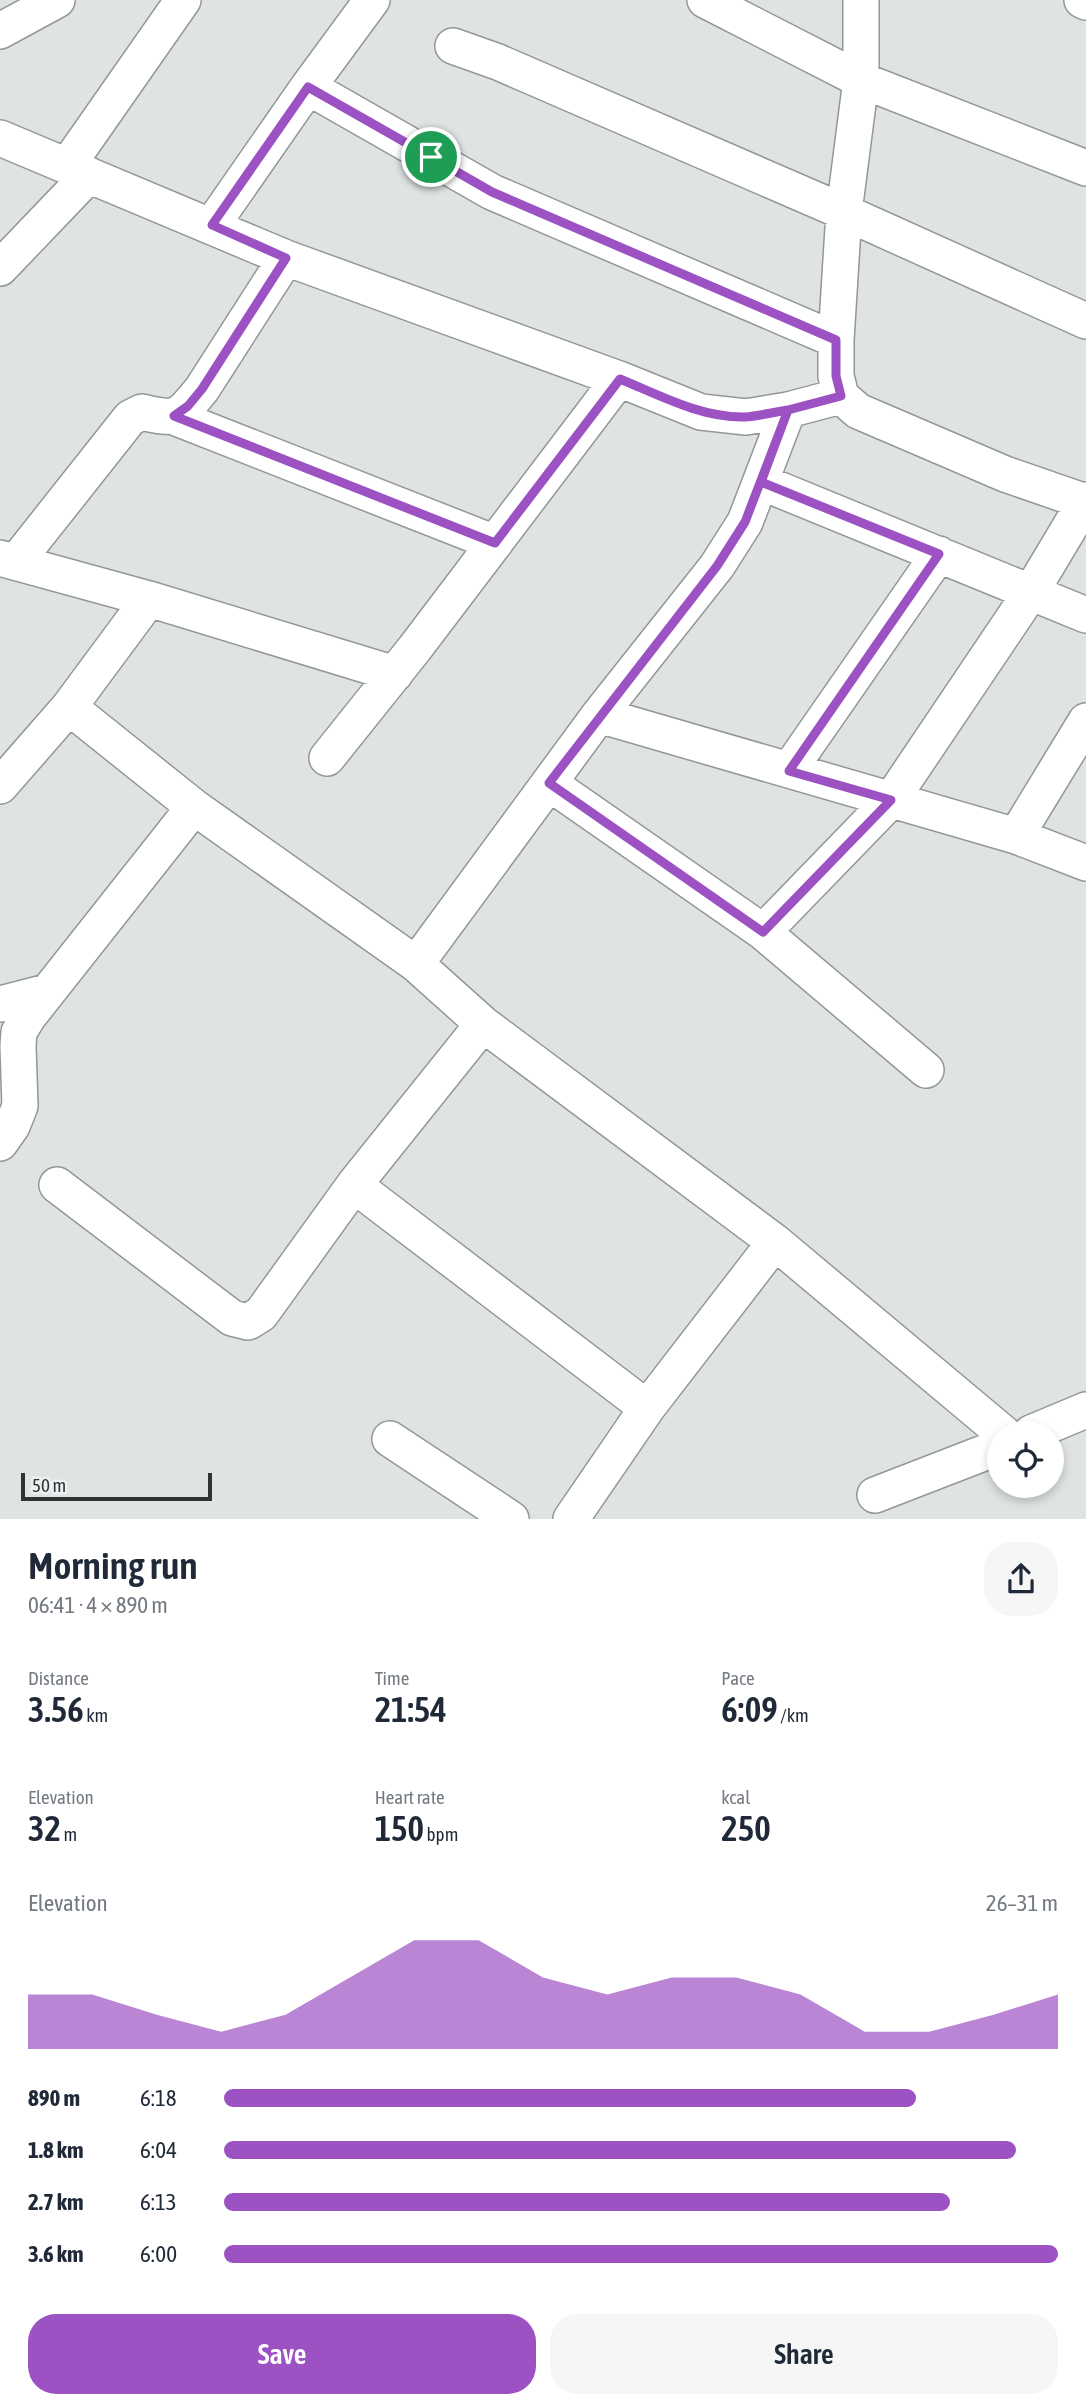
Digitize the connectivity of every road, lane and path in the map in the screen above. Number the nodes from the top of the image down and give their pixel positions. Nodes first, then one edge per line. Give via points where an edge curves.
1 (57, 0) edge
2 (183, 0) edge
3 (372, 0) edge
4 (705, 0) edge
5 (861, 0) edge
6 (0, 31) edge
7 (453, 46) dead end
8 (860, 80) junction
9 (308, 87) junction
10 (0, 138) edge
11 (1086, 169) edge
12 (78, 170) junction
13 (844, 212) junction
14 (212, 225) junction
15 (286, 258) junction
16 (0, 268) edge
17 (1086, 321) edge
18 (836, 340) junction
19 (620, 379) junction
20 (841, 396) junction
21 (788, 410) junction
22 (174, 416) junction
23 (761, 482) junction
24 (1086, 501) edge
25 (495, 543) junction
26 (939, 554) junction
27 (8, 560) edge
28 (1031, 592) junction
29 (149, 599) junction
30 (1086, 614) edge
31 (395, 674) junction
32 (69, 706) junction
33 (599, 715) junction
34 (1086, 721) edge
35 (327, 758) dead end
36 (789, 771) junction
37 (549, 783) junction
38 (0, 786) edge
39 (891, 800) junction
40 (194, 807) junction
41 (1016, 836) junction
42 (1086, 863) edge
43 (763, 932) junction
44 (416, 964) junction
45 (47, 992) junction
46 (0, 1004) edge
47 (483, 1024) junction
48 (926, 1070) dead end
49 (0, 1143) edge
50 (57, 1185) dead end
51 (354, 1185) junction
52 (775, 1242) junction
53 (647, 1408) junction
54 (1086, 1410) edge
55 (989, 1421) edge
56 (1060, 1421) edge
57 (390, 1439) dead end
58 (987, 1452) edge
59 (875, 1495) dead end
60 (511, 1519) edge
61 (570, 1519) edge

1 - 6 street
2 - 12 street
3 - 9 street
4 - 8 street
5 - 8 street
7 - 13 street
8 - 11 street
8 - 13 street
9 - 14 street
9 - 18 street via 492,192
10 - 12 street
12 - 14 street
12 - 16 street
13 - 17 street
13 - 18 street
14 - 15 street
15 - 19 street
15 - 22 street via 202,389
18 - 20 street
19 - 21 street via 701,412 746,417
19 - 25 street
20 - 21 street
20 - 24 street via 858,411 1005,474
21 - 23 street
22 - 25 street
22 - 27 street via 142,412 130,418
23 - 26 street
23 - 33 street via 745,522 717,566
24 - 28 street
25 - 31 street
26 - 28 street
26 - 36 street
27 - 29 street
28 - 30 street
28 - 39 street
29 - 31 street
29 - 32 street
31 - 35 street
32 - 38 street
32 - 40 street
33 - 36 street
33 - 37 street
34 - 41 street
36 - 39 street
37 - 43 street
37 - 44 street
39 - 41 street
39 - 43 street
40 - 44 street
40 - 45 street
41 - 42 street
43 - 48 street
44 - 47 street
45 - 46 street
45 - 49 street via 19,1032 20,1106
47 - 51 street
47 - 52 street
50 - 51 street via 232,1318 244,1322 261,1314
51 - 53 street
52 - 53 street
52 - 55 street
53 - 61 street
54 - 56 street
57 - 60 street
58 - 59 street

